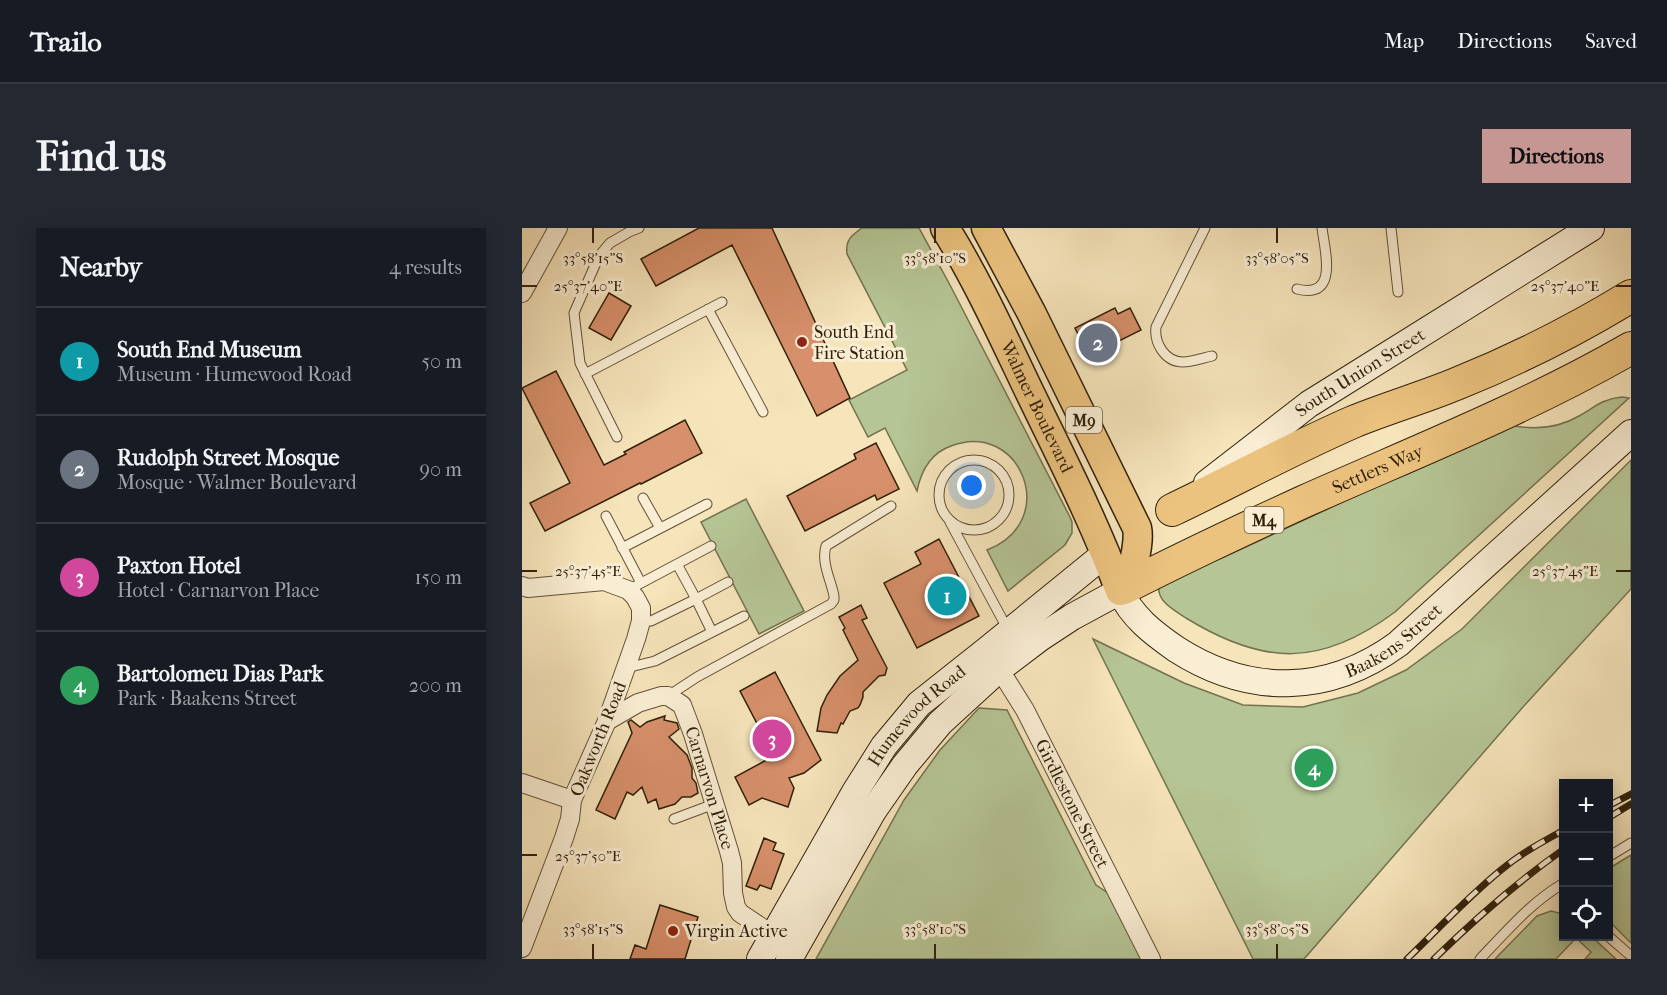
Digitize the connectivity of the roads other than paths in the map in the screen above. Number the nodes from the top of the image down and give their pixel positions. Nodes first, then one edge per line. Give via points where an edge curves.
1 (558, 228) edge
2 (639, 228) edge
3 (945, 228) edge
4 (986, 228) edge
5 (1205, 228) edge
6 (1322, 228) edge
7 (1391, 228) edge
8 (1591, 228) edge
9 (1297, 289) dead end
10 (1398, 292) dead end
11 (522, 293) edge
12 (1631, 296) edge
13 (722, 302) dead end
14 (708, 309) junction
15 (1631, 348) edge
16 (1212, 356) dead end
17 (585, 374) junction
18 (763, 412) dead end
19 (1631, 433) edge
20 (617, 437) dead end
21 (643, 498) dead end
22 (707, 504) dead end
23 (891, 506) dead end
24 (1172, 510) junction
25 (606, 516) dead end
26 (951, 522) junction
27 (660, 528) junction
28 (1137, 528) junction
29 (711, 546) dead end
30 (622, 548) junction
31 (1106, 553) junction
32 (677, 564) junction
33 (728, 582) dead end
34 (1122, 589) junction
35 (635, 590) junction
36 (524, 591) edge
37 (696, 599) junction
38 (744, 616) dead end
39 (641, 621) junction
40 (712, 632) junction
41 (1009, 633) junction
42 (993, 660) junction
43 (626, 668) junction
44 (668, 696) junction
45 (607, 721) junction
46 (522, 783) edge
47 (573, 800) junction
48 (714, 804) junction
49 (674, 819) dead end
50 (1631, 843) edge
51 (1613, 853) edge
52 (1559, 885) edge
53 (773, 935) junction
54 (1613, 940) edge
55 (522, 948) edge
56 (1631, 956) edge
57 (760, 959) edge
58 (789, 959) edge
59 (1151, 959) edge
60 (1480, 959) edge

1 - 11 street
2 - 17 lane via 610,243 599,256 574,313
3 - 31 main road, Walmer Boulevard / M9 via 987,305
4 - 28 main road, Walmer Boulevard / M9
5 - 16 lane via 1155,335 1162,351 1175,360
6 - 9 lane via 1326,279 1317,289
7 - 10 lane
8 - 24 street, South Union Street via 1309,404
12 - 24 highway via 1522,357 1356,421
13 - 14 lane
14 - 17 lane
14 - 18 lane
15 - 34 highway, Settlers Way / M4 via 1543,396 1294,506
17 - 20 lane
19 - 34 street, Baakens Street via 1398,644 1378,659 1339,675 1274,683 1246,680 1211,669 1142,623 1126,604
21 - 27 lane
22 - 27 lane
23 - 44 lane via 826,546 825,562 834,596 831,604
24 - 28 main road, South Union Street
25 - 30 lane
26 - 26 lane via 940,507 939,488 947,471 963,461 981,460 998,468 1008,483 1009,502 1001,519 986,529 967,530
26 - 41 lane
27 - 30 lane
28 - 31 main road, Humewood Road / M4
28 - 34 main road via 1138,542 1128,581
29 - 32 lane
30 - 35 lane
31 - 34 main road, Walmer Boulevard / M9
31 - 41 street, Humewood Road / M4
32 - 35 lane
32 - 37 lane
33 - 37 lane
34 - 42 street, Humewood Road / M4 via 1040,638
35 - 36 street via 603,581
35 - 39 street, Oakworth Road
37 - 39 lane via 651,621
37 - 40 lane
38 - 40 lane
39 - 43 street, Oakworth Road
40 - 43 lane via 655,661
41 - 42 street, Humewood Road / M4
42 - 53 street, Humewood Road / M4 via 919,704 884,746
42 - 58 street, Humewood Road / M4 via 905,765 873,811
42 - 59 street, Girdlestone Street via 1025,710
43 - 45 street, Oakworth Road
44 - 45 street via 638,703
44 - 48 street, Carnarvon Place via 682,705 687,716
45 - 47 street, Oakworth Road
46 - 47 street
47 - 55 street, Oakworth Road via 554,867
48 - 49 lane
48 - 53 street, Carnarvon Place via 732,863 729,905
50 - 51 lane
52 - 60 lane via 1518,919
53 - 57 street, Humewood Road / M4
54 - 56 lane

